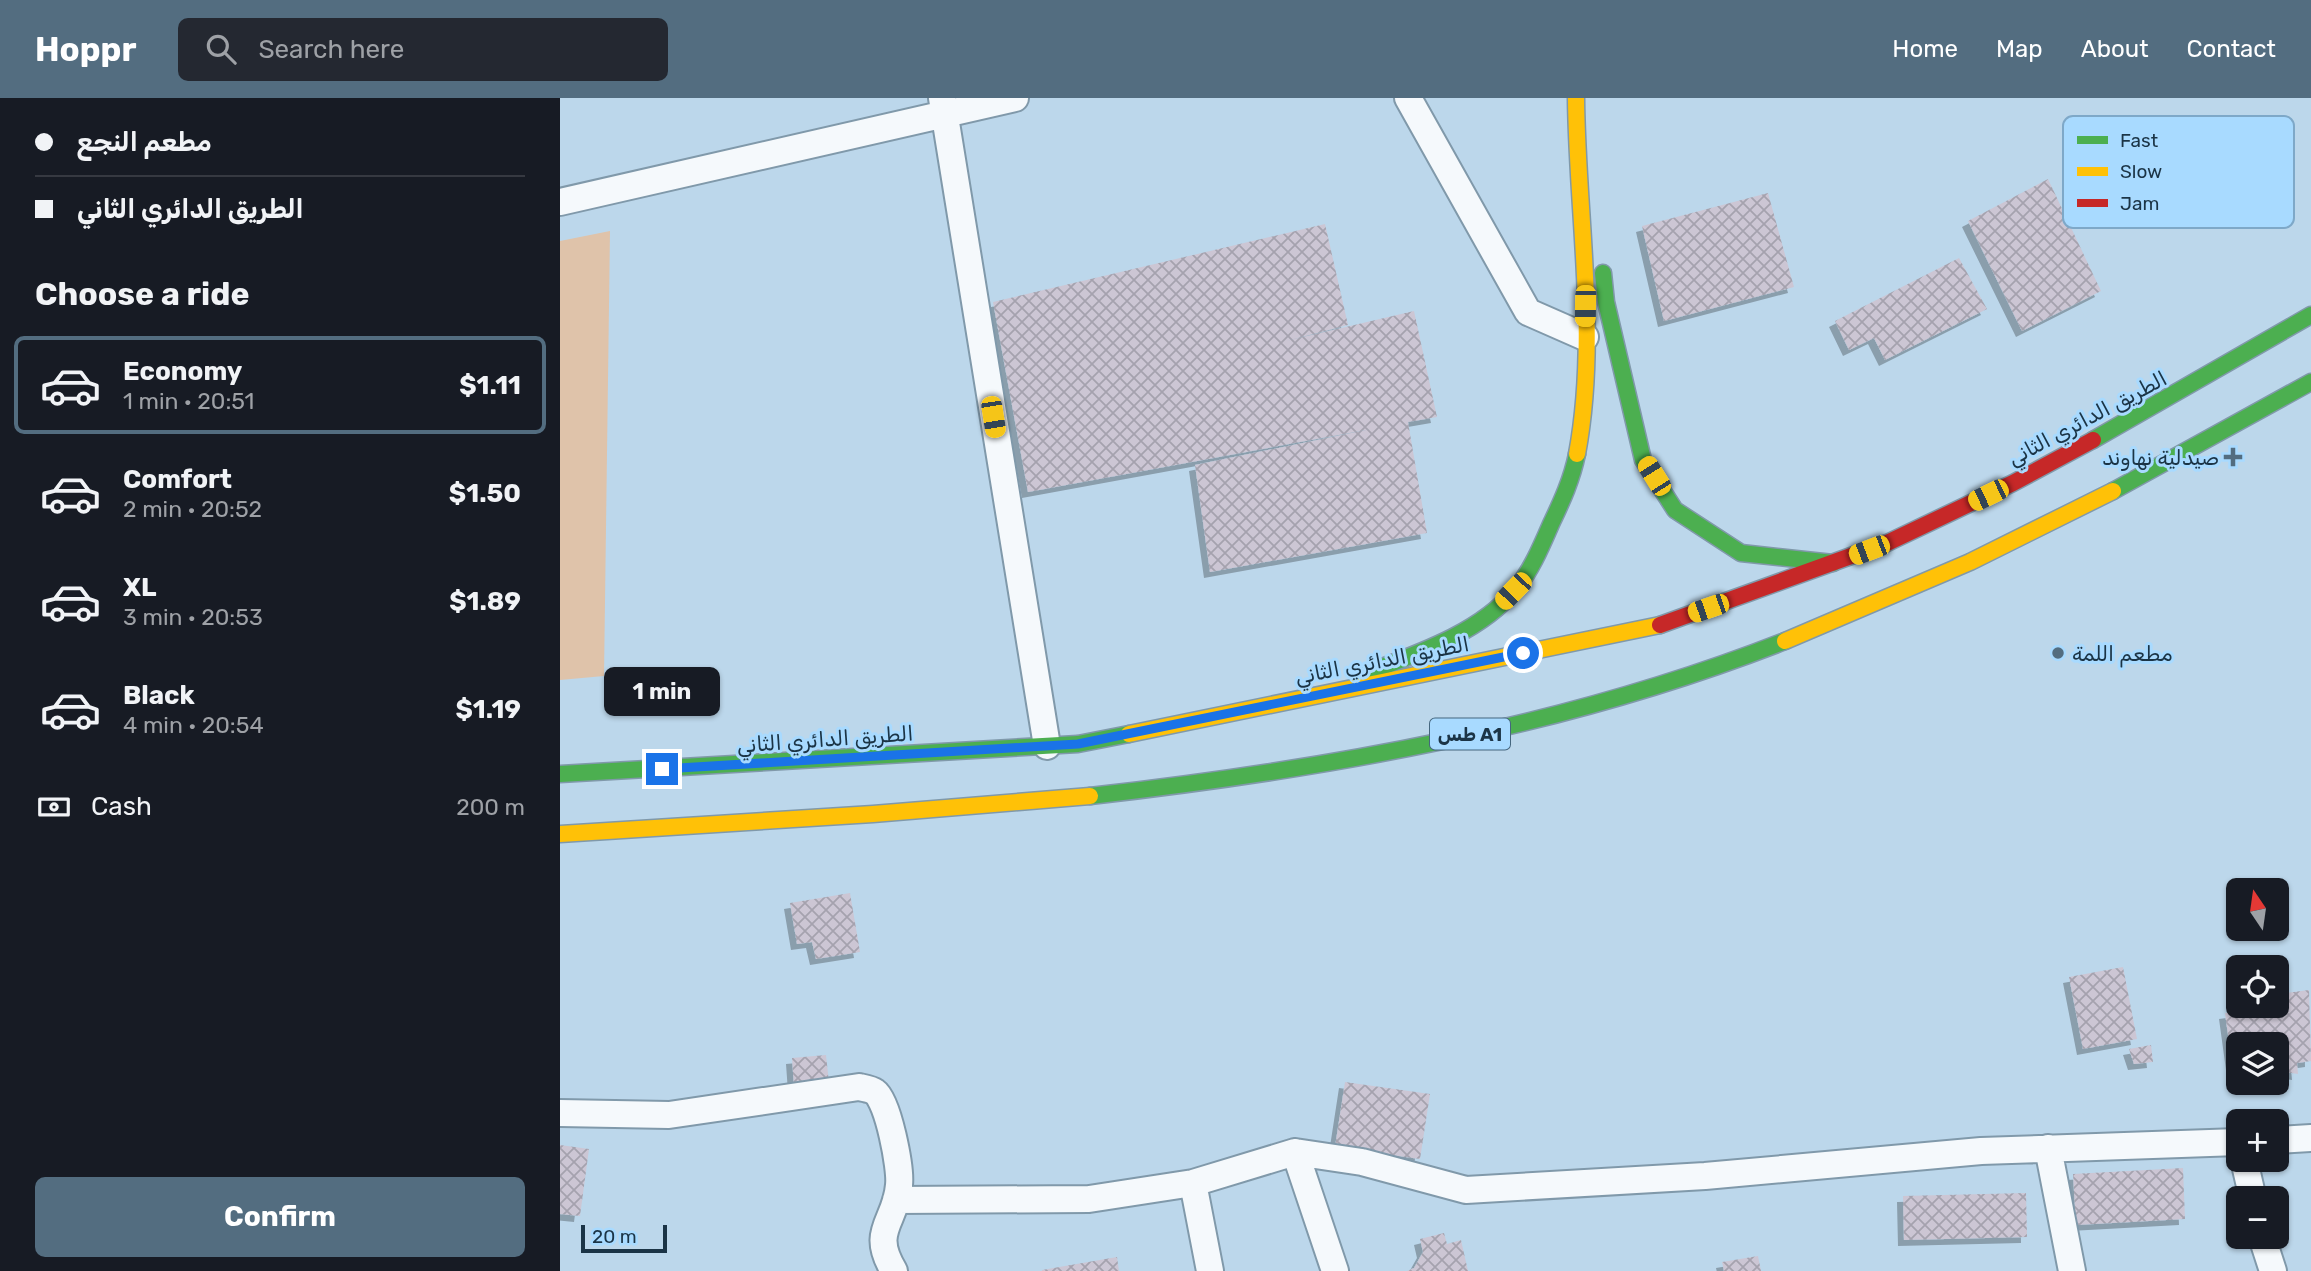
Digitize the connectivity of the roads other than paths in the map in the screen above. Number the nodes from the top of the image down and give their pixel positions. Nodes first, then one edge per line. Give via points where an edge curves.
1 (1014, 98) edge
2 (1408, 98) edge
3 (1576, 98) edge
4 (1593, 98) edge
5 (943, 107) edge
6 (560, 202) edge
7 (2311, 315) edge
8 (1585, 337) junction
9 (2311, 382) edge
10 (1833, 563) junction
11 (1309, 696) junction
12 (1047, 746) junction
13 (560, 774) edge
14 (560, 834) edge
15 (560, 1113) edge
16 (2311, 1138) edge
17 (2289, 1139) edge
18 (2226, 1142) edge
19 (2048, 1148) junction
20 (1295, 1152) junction
21 (1193, 1182) junction
22 (896, 1200) junction
23 (2266, 1249) edge
24 (894, 1271) edge
25 (1210, 1271) edge
26 (1335, 1271) edge
27 (2072, 1271) edge
28 (2273, 1271) edge

1 - 5 street
2 - 8 street via 1528,312
3 - 8 main road
4 - 10 main road via 1593,199 1606,302 1643,460 1675,510 1741,553
5 - 6 street
5 - 12 street
7 - 10 main road, الطريق الدائري الثاني via 2157,406 2013,483 1887,543
8 - 11 main road via 1584,406 1574,470 1530,573 1495,609 1407,657
9 - 14 main road, طس A1 via 2191,452 2033,533 1902,593 1745,656 1514,724 1270,773 1070,799
10 - 11 main road, الطريق الدائري الثاني via 1657,626
11 - 12 main road, الطريق الدائري الثاني via 1078,744
12 - 13 main road, الطريق الدائري الثاني
15 - 22 street via 669,1115 859,1087 874,1091 883,1101 900,1183
16 - 17 street
18 - 19 street
19 - 20 street via 1466,1190 1362,1162
19 - 27 street
20 - 21 street
20 - 26 street
21 - 22 street via 1089,1199
21 - 25 street
22 - 24 street via 883,1228 882,1245
23 - 28 street

